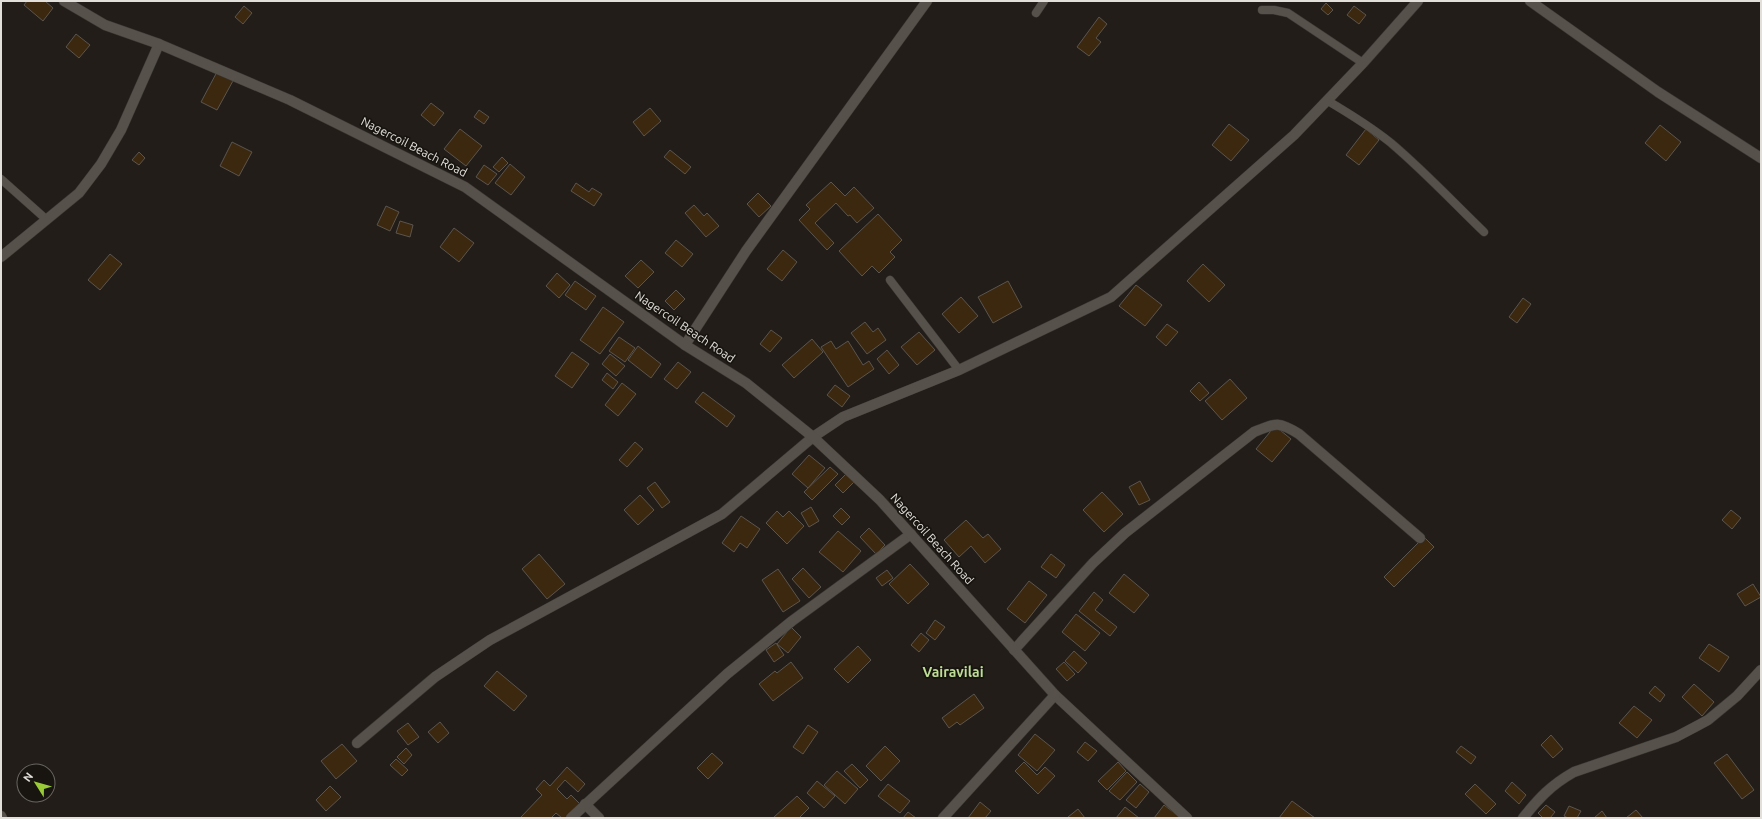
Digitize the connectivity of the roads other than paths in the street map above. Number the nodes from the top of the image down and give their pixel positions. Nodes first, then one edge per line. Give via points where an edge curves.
1 (64, 1) edge
2 (927, 1) edge
3 (1044, 1) edge
4 (1418, 1) edge
5 (1530, 1) edge
6 (1262, 10) dead end
7 (1036, 13) dead end
8 (159, 44) junction
9 (1363, 63) junction
10 (1328, 101) junction
11 (1761, 158) edge
12 (1, 179) edge
13 (46, 220) junction
14 (1484, 232) dead end
15 (1, 257) edge
16 (890, 280) dead end
17 (685, 345) junction
18 (959, 370) junction
19 (813, 437) junction
20 (911, 534) junction
21 (1420, 538) dead end
22 (1014, 650) junction
23 (1761, 670) edge
24 (1055, 695) junction
25 (357, 743) dead end
26 (585, 804) junction
27 (571, 818) edge
28 (599, 818) edge
29 (943, 818) edge
30 (1187, 818) edge
31 (1523, 818) edge

1 - 8 street, Nagercoil Beach Road via 105,25
2 - 17 street via 746,251
3 - 7 lane
4 - 9 street
5 - 11 street via 1658,92
6 - 9 lane via 1288,13
8 - 13 street via 121,130 101,164 79,193
8 - 17 street, Nagercoil Beach Road via 290,100 464,187
9 - 10 street
10 - 14 lane via 1390,143
10 - 18 street via 1294,135 1111,297
12 - 13 lane
13 - 15 street
16 - 18 lane
17 - 19 street, Nagercoil Beach Road via 746,383
18 - 19 street via 843,417
19 - 20 street, Nagercoil Beach Road via 880,500
19 - 25 street via 722,514 490,640 435,677
20 - 22 street, Nagercoil Beach Road
20 - 26 street via 792,621 727,674
21 - 22 street via 1300,434 1288,427 1275,424 1254,432 1125,533 1093,563
22 - 24 street, Nagercoil Beach Road
23 - 31 street via 1737,696 1708,720 1676,737 1574,772 1544,792
24 - 29 street
24 - 30 street, Nagercoil Beach Road
26 - 27 street
26 - 28 street

